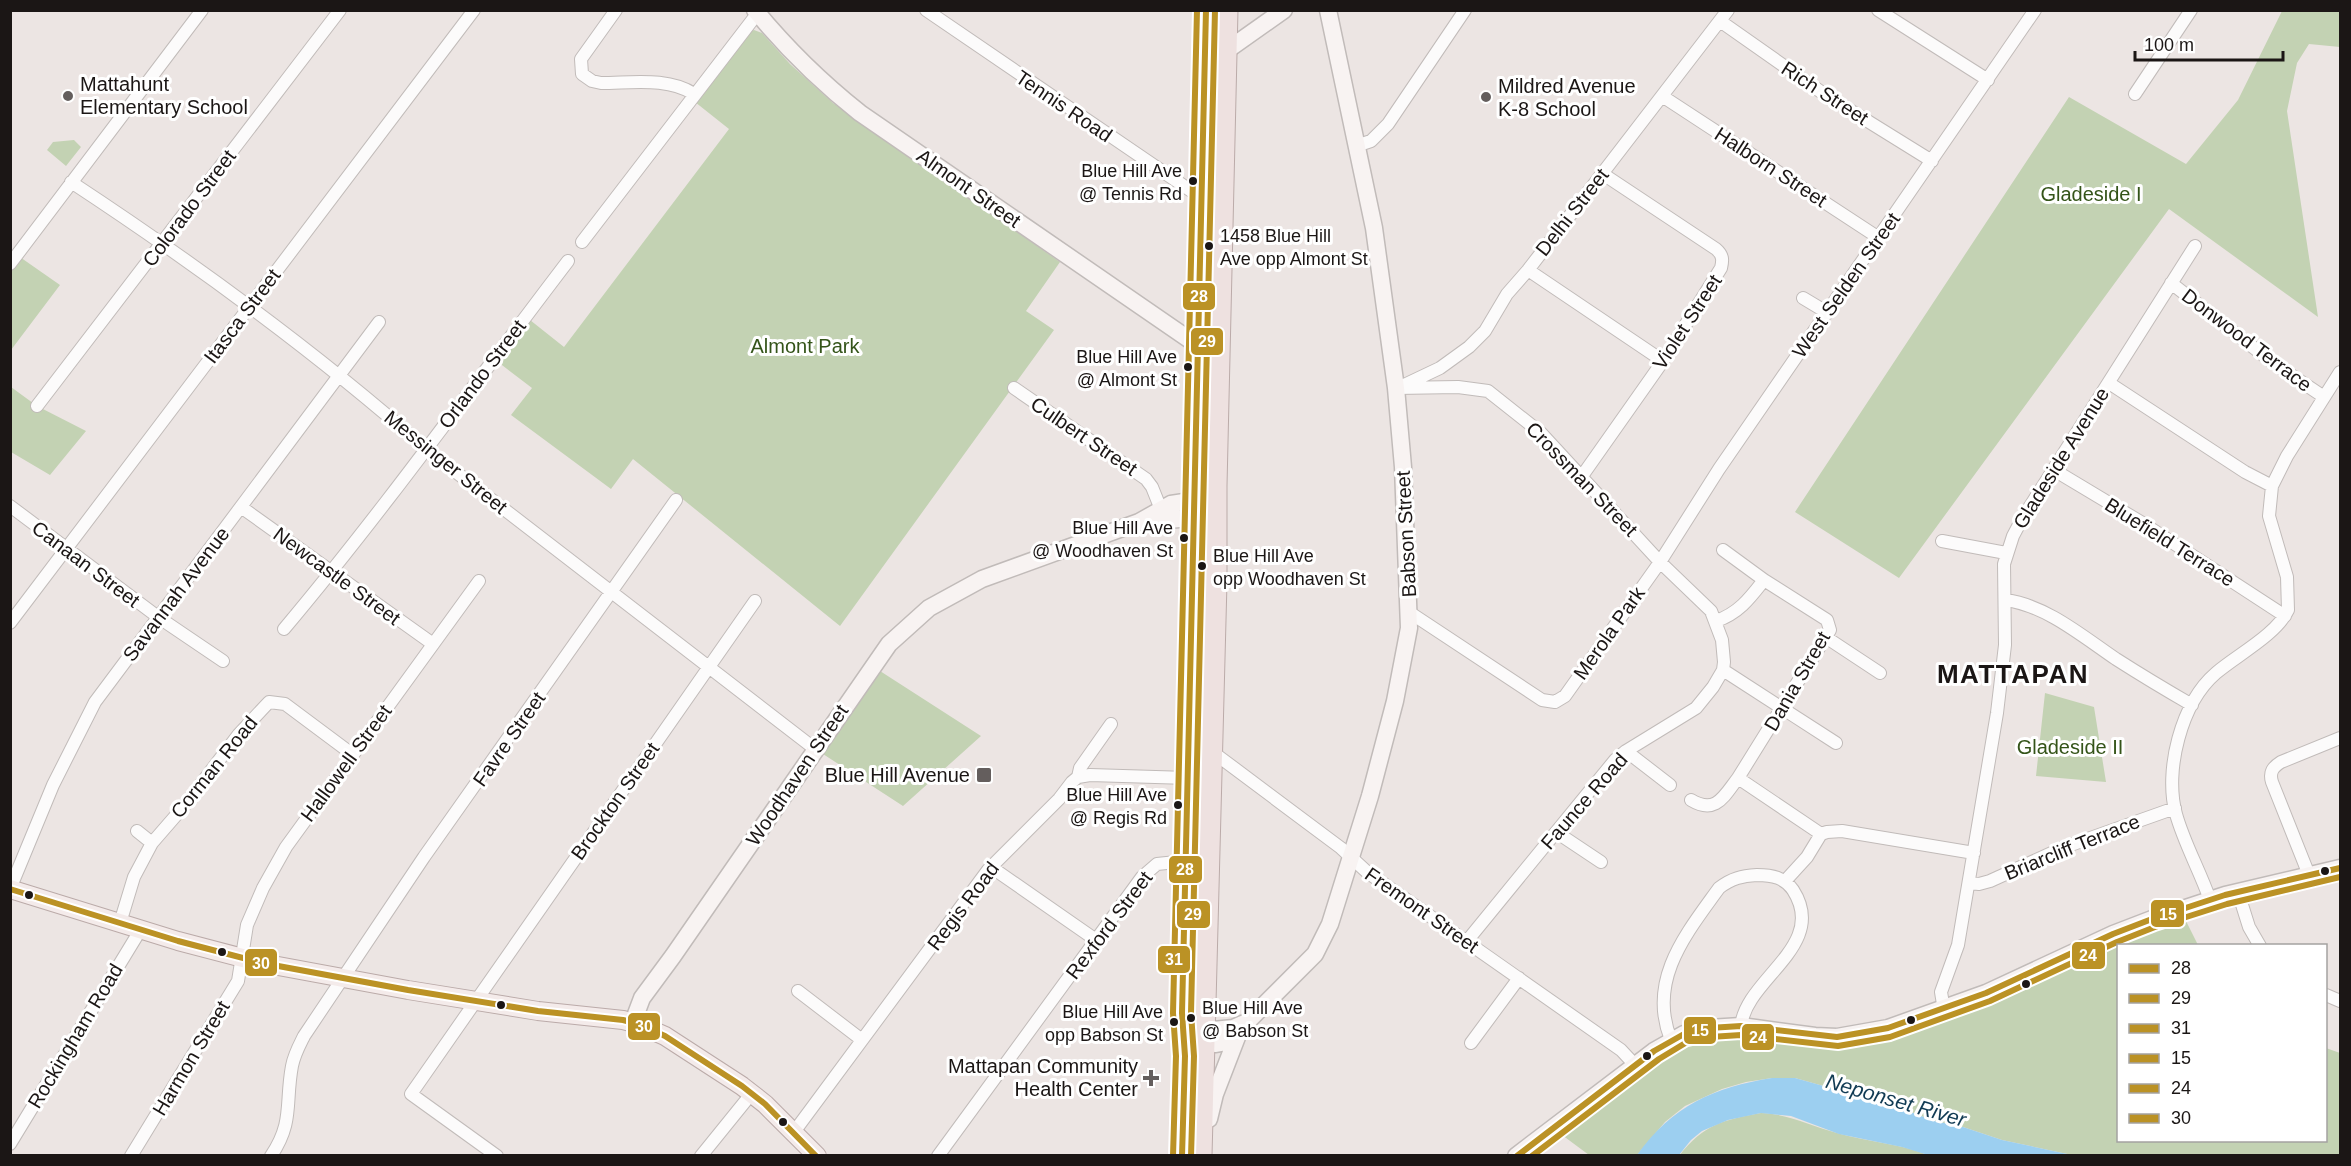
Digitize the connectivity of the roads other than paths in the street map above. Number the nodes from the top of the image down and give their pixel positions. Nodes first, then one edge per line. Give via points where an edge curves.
1 (202, 10) edge
2 (340, 10) edge
3 (474, 10) edge
4 (616, 10) edge
5 (926, 10) edge
6 (1206, 10) edge
7 (1227, 10) edge
8 (1284, 10) edge
9 (1328, 10) edge
10 (1465, 10) edge
11 (1728, 10) edge
12 (2035, 10) edge
13 (2191, 10) edge
14 (1880, 11) edge
15 (756, 12) edge
16 (1720, 21) junction
17 (1216, 51) junction
18 (1988, 80) junction
19 (694, 94) junction
20 (2135, 94) dead end
21 (1662, 96) junction
22 (1356, 146) junction
23 (1932, 161) junction
24 (1603, 174) junction
25 (71, 182) junction
26 (1203, 199) junction
27 (1879, 238) junction
28 (582, 242) dead end
29 (163, 243) junction
30 (2195, 246) dead end
31 (568, 261) dead end
32 (10, 264) edge
33 (1528, 270) junction
34 (2171, 283) junction
35 (1803, 298) dead end
36 (249, 307) junction
37 (1828, 313) junction
38 (379, 322) dead end
39 (1200, 347) junction
40 (1663, 361) junction
41 (2340, 372) edge
42 (339, 376) junction
43 (2109, 384) junction
44 (1014, 388) dead end
45 (1396, 388) junction
46 (2324, 397) junction
47 (37, 406) dead end
48 (426, 449) junction
49 (2054, 470) junction
50 (1582, 476) junction
51 (2272, 486) junction
52 (676, 500) dead end
53 (10, 506) edge
54 (242, 507) junction
55 (1194, 511) junction
56 (1217, 512) junction
57 (1163, 514) junction
58 (1942, 541) dead end
59 (66, 550) junction
60 (1723, 550) dead end
61 (2006, 553) junction
62 (1660, 561) junction
63 (332, 572) junction
64 (1764, 580) junction
65 (479, 581) dead end
66 (612, 592) junction
67 (2006, 600) junction
68 (755, 601) dead end
69 (1409, 612) junction
70 (2285, 616) junction
71 (158, 617) junction
72 (1716, 621) junction
73 (10, 623) edge
74 (284, 629) dead end
75 (1827, 638) junction
76 (433, 644) junction
77 (223, 661) dead end
78 (709, 667) junction
79 (1723, 670) junction
80 (1880, 673) dead end
81 (2192, 705) junction
82 (1782, 707) junction
83 (1112, 724) dead end
84 (2340, 738) edge
85 (1836, 743) dead end
86 (815, 749) junction
87 (1210, 750) junction
88 (1626, 751) junction
89 (352, 754) junction
90 (1078, 777) junction
91 (1188, 778) junction
92 (1738, 778) junction
93 (1670, 785) dead end
94 (1691, 800) dead end
95 (2175, 808) junction
96 (137, 831) dead end
97 (1556, 832) junction
98 (1821, 834) junction
99 (152, 843) junction
100 (1974, 853) junction
101 (1351, 857) junction
102 (1186, 861) junction
103 (1601, 862) dead end
104 (991, 867) junction
105 (2340, 868) edge
106 (2309, 875) junction
107 (1786, 880) junction
108 (1968, 883) junction
109 (10, 889) edge
110 (2238, 892) junction
111 (2210, 900) junction
112 (120, 923) junction
113 (141, 929) junction
114 (1096, 940) junction
115 (1467, 941) junction
116 (2259, 944) edge
117 (241, 958) junction
118 (1519, 978) junction
119 (341, 979) junction
120 (798, 991) dead end
121 (475, 1001) junction
122 (1944, 1010) junction
123 (633, 1022) junction
124 (1247, 1022) junction
125 (1741, 1026) junction
126 (1184, 1037) junction
127 (1204, 1037) junction
128 (1237, 1037) junction
129 (862, 1040) junction
130 (1671, 1040) junction
131 (1471, 1043) dead end
132 (1635, 1065) junction
133 (752, 1094) junction
134 (1193, 1098) junction
135 (794, 1132) junction
136 (10, 1144) edge
137 (131, 1155) edge
138 (271, 1155) edge
139 (497, 1155) edge
140 (701, 1155) edge
141 (817, 1155) edge
142 (938, 1155) edge
143 (1182, 1155) edge
144 (1201, 1155) edge
145 (1516, 1155) edge

1 - 25 street
2 - 29 street, Colorado Street
3 - 36 street, Itasca Street
4 - 19 street via 581,59 582,74 601,83 674,84
5 - 26 street, Tennis Road
6 - 17 highway
7 - 17 highway
8 - 17 main road
9 - 22 main road, Babson Street
10 - 22 street via 1389,123 1371,141
11 - 16 street, Delhi Street
12 - 18 street, West Selden Street
13 - 20 street
14 - 18 street
15 - 19 street
15 - 39 main road, Almont Street via 790,52 860,113
16 - 21 street, Delhi Street
16 - 23 street, Rich Street via 1824,94
17 - 26 highway
17 - 56 highway
18 - 23 street, West Selden Street
19 - 28 street
21 - 24 street, Delhi Street
21 - 27 street, Halborn Street
22 - 45 main road, Babson Street via 1374,228
23 - 27 street, West Selden Street
24 - 33 street, Delhi Street
24 - 40 street, Violet Street via 1716,249 1722,257 1721,268
25 - 29 street, Messinger Street
25 - 32 street
26 - 39 highway
27 - 37 street, West Selden Street
29 - 36 street, Messinger Street
29 - 47 street, Colorado Street
30 - 34 street, Gladeside Avenue
31 - 48 street, Orlando Street
33 - 40 street
33 - 45 street, Delhi Street via 1507,294 1485,331 1440,368
34 - 43 street, Gladeside Avenue
34 - 46 street, Donwood Terrace via 2272,362
35 - 37 street
36 - 42 street, Messinger Street
36 - 59 street, Itasca Street
37 - 62 street, West Selden Street
38 - 42 street, Savannah Avenue
39 - 55 highway
40 - 50 street, Violet Street
41 - 46 street
42 - 48 street, Messinger Street
42 - 54 street, Savannah Avenue
43 - 49 street, Gladeside Avenue
43 - 51 street
44 - 57 street, Culbert Street via 1146,479
45 - 50 street, Crossman Street via 1458,387 1488,391 1540,433
45 - 69 main road, Babson Street
46 - 51 street
48 - 63 street, Orlando Street
48 - 66 street, Messinger Street
49 - 61 street, Gladeside Avenue via 2022,519
49 - 70 street, Bluefield Terrace
50 - 62 street, Crossman Street
51 - 70 street via 2269,516 2287,577
52 - 66 street, Favre Street
53 - 59 street, Canaan Street
54 - 63 street, Newcastle Street
54 - 71 street, Savannah Avenue
55 - 56 main road, Woodhaven Street
55 - 57 main road, Woodhaven Street via 1178,502
55 - 91 highway
56 - 87 highway
57 - 86 main road, Woodhaven Street via 982,579 929,608 889,644
58 - 61 street
59 - 71 street, Canaan Street
59 - 73 street, Itasca Street
60 - 64 street
61 - 67 street, Gladeside Avenue
62 - 69 street, Merola Park via 1565,696 1556,702 1542,700
62 - 72 street
63 - 74 street, Orlando Street
63 - 76 street, Newcastle Street
64 - 72 street via 1744,605
64 - 75 street, Dania Street via 1827,620
65 - 76 street, Hallowell Street
66 - 78 street, Messinger Street
66 - 119 street, Favre Street
67 - 81 street via 2027,603 2049,615
67 - 100 street, Gladeside Avenue via 1998,702
68 - 78 street, Brockton Street
69 - 101 main road, Babson Street via 1406,652 1395,701
70 - 81 street via 2213,676
71 - 77 street, Canaan Street
71 - 109 street, Savannah Avenue via 95,702 53,785
72 - 79 street via 1722,640
75 - 80 street
75 - 82 street, Dania Street
76 - 89 street, Hallowell Street
78 - 86 street, Messinger Street
78 - 121 street, Brockton Street
79 - 82 street
79 - 88 street, Faunce Road via 1695,708
81 - 95 street via 2177,741 2172,781
82 - 85 street
82 - 92 street, Dania Street
83 - 90 street, Regis Road via 1080,768
84 - 106 street via 2281,762 2271,774
86 - 123 main road, Woodhaven Street via 642,998
87 - 101 street, Fremont Street
87 - 127 highway
88 - 93 street
88 - 97 street, Faunce Road
89 - 99 street, Corman Road via 285,704 269,702
89 - 117 street, Hallowell Street via 273,869 246,925
90 - 91 street
90 - 104 street, Regis Road
91 - 102 highway
92 - 94 street, Dania Street via 1714,805 1700,806
92 - 98 street
95 - 108 street, Briarcliff Terrace via 2065,846 1990,881
95 - 111 street
96 - 99 street
97 - 103 street
97 - 115 street, Faunce Road
98 - 100 street via 1842,831
98 - 107 street
99 - 112 street, Corman Road via 134,877
100 - 108 street, Gladeside Avenue
101 - 115 street, Fremont Street
101 - 124 main road, Babson Street via 1330,924 1315,954
102 - 114 street, Rexford Street via 1163,862 1146,871
102 - 126 highway
104 - 114 street
104 - 129 street, Regis Road
105 - 106 main road
106 - 110 main road
107 - 125 street via 1801,907 1800,931 1790,951 1748,1005
107 - 130 street via 1763,875 1729,880 1699,915 1668,968 1665,1014
108 - 122 street, Gladeside Avenue via 1957,954 1941,992
109 - 112 main road
110 - 111 main road
110 - 116 street
111 - 122 main road via 2113,934
112 - 113 main road
113 - 117 main road
113 - 136 street, Rockingham Road
114 - 142 street, Rexford Street
115 - 118 street, Fremont Street
117 - 119 main road
117 - 137 street, Harmon Street via 238,981
118 - 131 street
118 - 132 street, Fremont Street via 1621,1050
119 - 121 main road
119 - 138 street, Favre Street via 296,1052 286,1124
120 - 129 street
121 - 123 main road
121 - 139 street, Brockton Street via 411,1094
122 - 125 main road via 1881,1030 1837,1036
123 - 133 main road via 670,1039
124 - 127 main road
124 - 128 main road, Babson Street
125 - 130 main road via 1700,1030
126 - 127 main road
126 - 134 highway
127 - 128 main road via 1227,1043
127 - 134 highway
128 - 144 main road via 1213,1100
129 - 135 street, Regis Road
130 - 132 main road
132 - 145 main road
133 - 135 main road
133 - 140 street
134 - 143 highway
134 - 144 highway
135 - 141 main road

